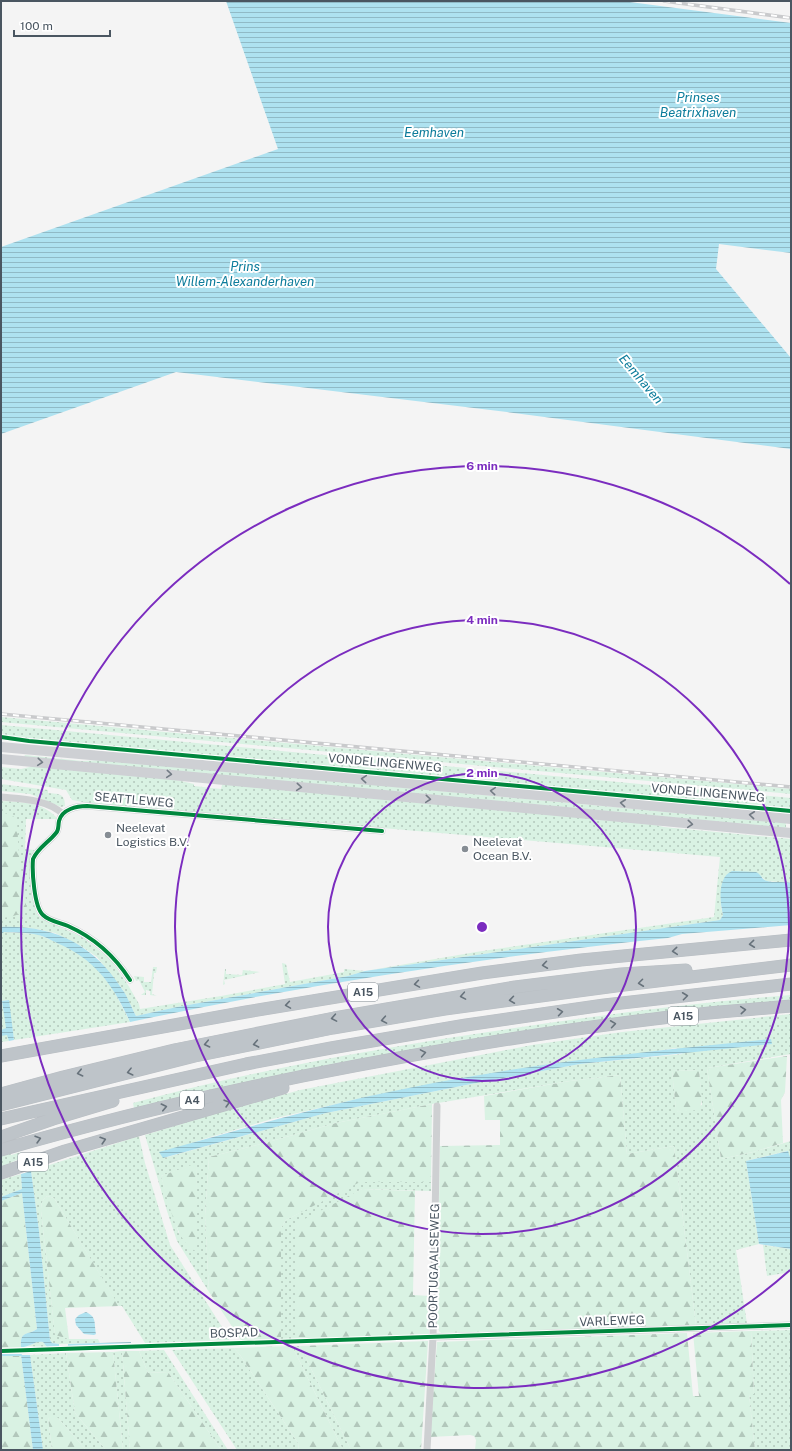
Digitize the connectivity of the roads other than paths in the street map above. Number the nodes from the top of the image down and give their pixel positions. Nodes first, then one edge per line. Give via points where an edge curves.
1 (1, 747) edge
2 (1, 759) edge
3 (1, 797) edge
4 (63, 814) junction
5 (791, 819) edge
6 (382, 831) dead end
7 (791, 833) edge
8 (791, 940) edge
9 (791, 965) edge
10 (130, 980) dead end
11 (791, 984) edge
12 (791, 1006) edge
13 (6, 1055) edge
14 (384, 1060) junction
15 (246, 1064) junction
16 (63, 1077) junction
17 (1, 1086) edge
18 (1, 1094) edge
19 (1, 1105) edge
20 (437, 1106) dead end
21 (1, 1119) edge
22 (1, 1137) edge
23 (1, 1150) edge
24 (1, 1173) edge
25 (791, 1325) edge
26 (433, 1337) junction
27 (427, 1450) edge

5 -> 1 main road, VONDELINGENWEG
2 -> 7 main road
3 - 4 street via 34,801 51,806
4 - 6 street, SEATTLEWEG via 79,806 87,806
4 - 10 street via 57,832 33,859 37,906 46,918 83,934 104,949 116,960
8 -> 13 highway, A15 via 581,960 482,973
9 -> 16 highway, A15 via 621,974 515,988 334,1018 174,1050
9 -> 19 highway, A15 via 446,1009 333,1028 195,1056
15 -> 11 highway, A15 via 466,1025
14 -> 12 highway, A15 via 655,1019
23 -> 14 highway, A4 via 91,1124 218,1094
24 -> 14 highway, A15 via 206,1109
15 - 21 highway, A15
15 - 22 highway, A4 via 94,1106
16 - 17 highway, A15
16 - 18 highway, A15
20 - 26 street, POORTUGAALSEWEG
25 - 26 street, VARLEWEG
26 - 27 street, POORTUGAALSEWEG

